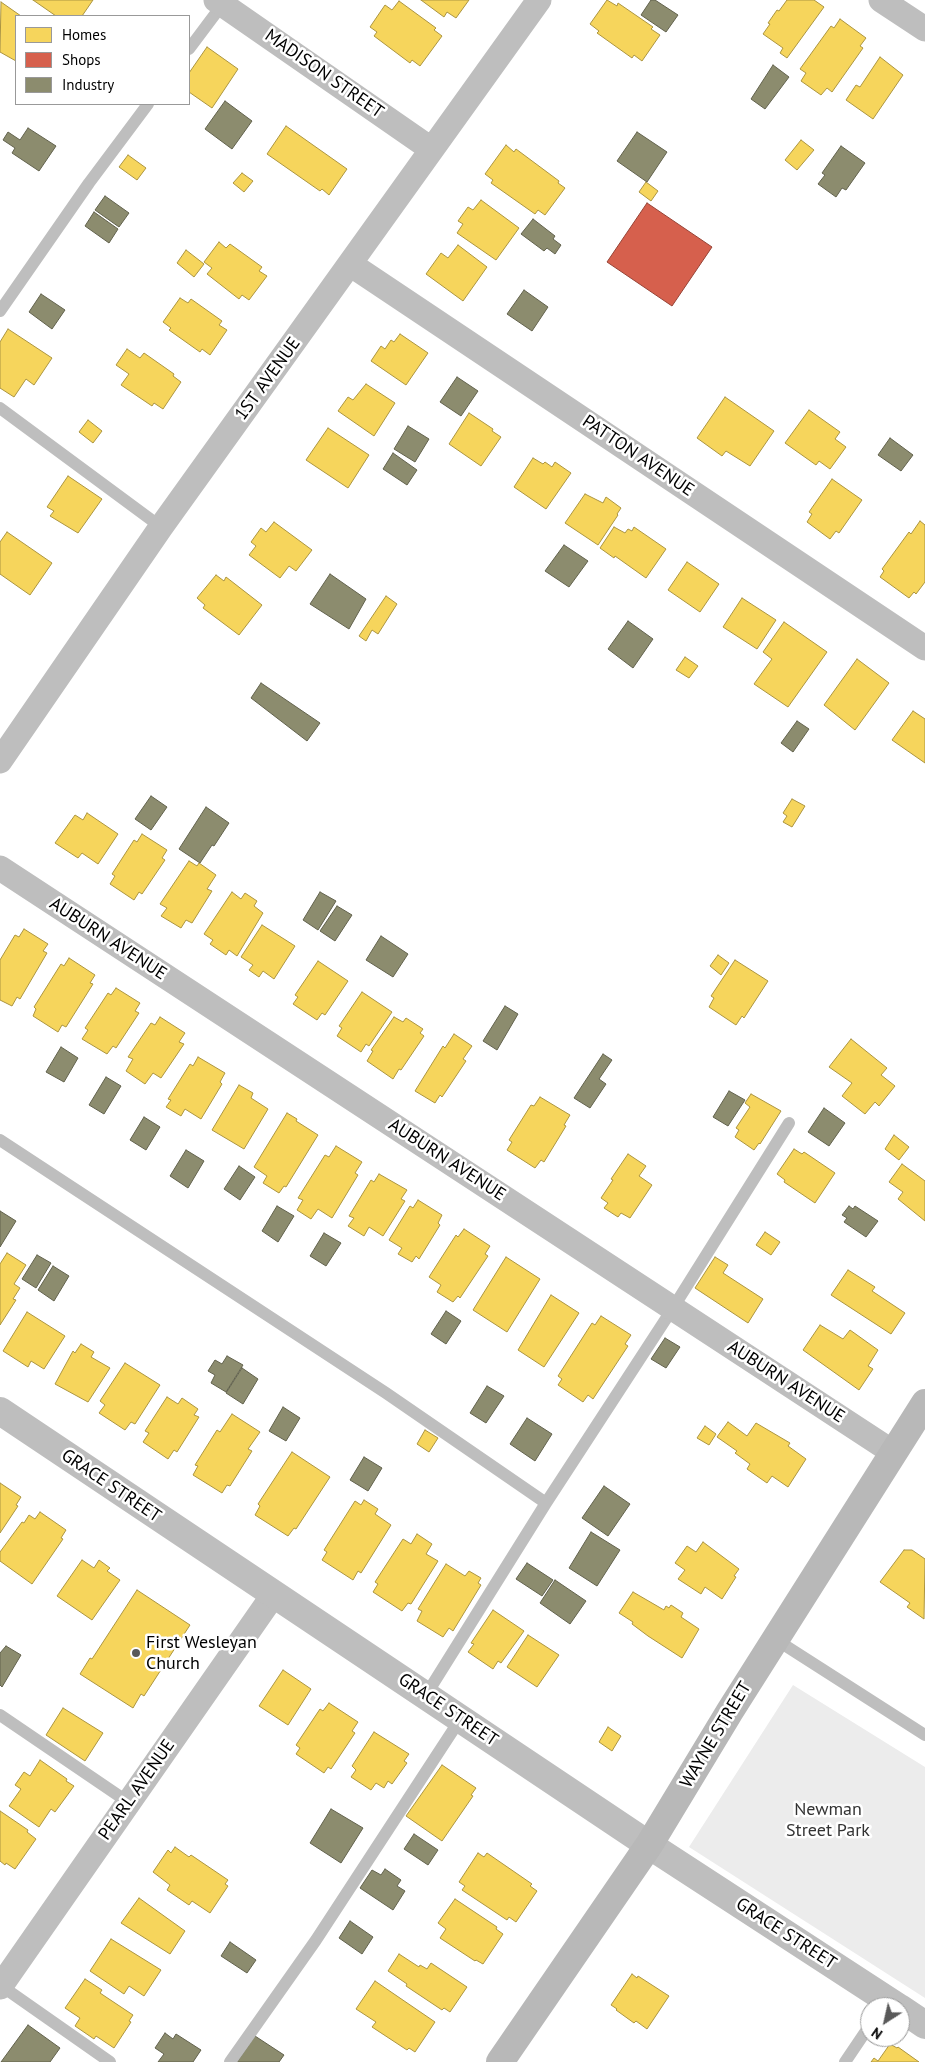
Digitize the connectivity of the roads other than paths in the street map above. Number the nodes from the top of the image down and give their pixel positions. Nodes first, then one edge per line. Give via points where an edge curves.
1 (539, 0) edge
2 (882, 0) edge
3 (221, 1) edge
4 (925, 29) edge
5 (190, 48) edge
6 (147, 105) edge
7 (431, 149) junction
8 (350, 264) junction
9 (0, 311) edge
10 (0, 408) edge
11 (161, 526) junction
12 (925, 648) edge
13 (0, 760) edge
14 (0, 868) edge
15 (789, 1123) dead end
16 (0, 1140) edge
17 (673, 1308) junction
18 (925, 1403) edge
19 (0, 1411) edge
20 (894, 1452) junction
21 (546, 1503) junction
22 (274, 1594) junction
23 (775, 1638) junction
24 (426, 1695) junction
25 (0, 1715) edge
26 (461, 1718) junction
27 (925, 1735) edge
28 (128, 1802) junction
29 (649, 1844) junction
30 (0, 1986) edge
31 (878, 1997) edge
32 (910, 2016) edge
33 (925, 2025) edge
34 (860, 2040) edge
35 (110, 2062) edge
36 (230, 2062) edge
37 (500, 2062) edge
38 (845, 2062) edge

1 - 7 street, 1ST AVENUE
2 - 4 street
3 - 5 lane
3 - 7 street, MADISON STREET
6 - 9 lane via 88,182
7 - 8 street, 1ST AVENUE
8 - 11 street, 1ST AVENUE
8 - 12 street, PATTON AVENUE
10 - 11 lane
11 - 13 street, 1ST AVENUE
14 - 17 street, AUBURN AVENUE
15 - 17 lane
16 - 21 lane via 369,1382
17 - 20 street, AUBURN AVENUE
17 - 21 lane
18 - 20 main road, WAYNE STREET
19 - 22 street, GRACE STREET
20 - 23 main road, WAYNE STREET
21 - 24 lane
22 - 24 street, GRACE STREET
22 - 28 street, PEARL AVENUE
23 - 27 lane
23 - 29 main road, WAYNE STREET
24 - 26 street, GRACE STREET
25 - 28 lane
26 - 29 street, GRACE STREET
26 - 36 lane via 316,1940
28 - 30 street, PEARL AVENUE
29 - 31 street, GRACE STREET
29 - 37 main road, WAYNE STREET
30 - 35 lane
32 - 33 street, GRACE STREET
34 - 38 lane

